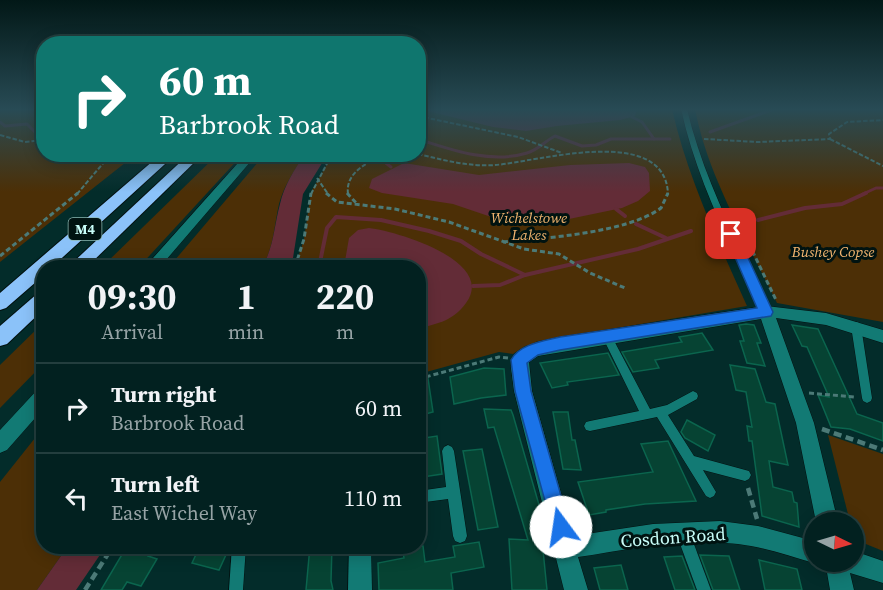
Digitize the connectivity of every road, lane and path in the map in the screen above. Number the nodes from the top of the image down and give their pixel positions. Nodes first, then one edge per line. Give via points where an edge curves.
1 (5, 137) edge
2 (509, 137) edge
3 (690, 138) joint
4 (830, 139) joint
5 (36, 141) edge
6 (564, 153) junction
7 (426, 156) edge
8 (106, 162) edge
9 (161, 162) edge
10 (189, 162) edge
11 (245, 162) edge
12 (327, 162) edge
13 (370, 162) edge
14 (883, 166) edge
15 (317, 178) junction
16 (360, 206) junction
17 (503, 242) junction
18 (0, 256) edge
19 (49, 260) edge
20 (84, 260) edge
21 (158, 260) edge
22 (297, 260) edge
23 (36, 271) edge
24 (769, 285) dead end
25 (625, 288) dead end
26 (0, 303) edge
27 (36, 305) edge
28 (772, 309) junction
29 (856, 326) junction
30 (607, 336) junction
31 (883, 337) edge
32 (0, 338) edge
33 (519, 360) junction
34 (426, 377) edge
35 (795, 391) junction
36 (693, 396) dead end
37 (867, 398) joint
38 (36, 403) edge
39 (660, 412) junction
40 (647, 415) junction
41 (805, 423) junction
42 (590, 426) dead end
43 (1, 443) edge
44 (883, 450) edge
45 (448, 451) dead end
46 (690, 461) junction
47 (745, 475) joint
48 (453, 492) junction
49 (710, 492) dead end
50 (426, 496) edge
51 (825, 512) edge
52 (683, 533) junction
53 (460, 536) dead end
54 (761, 537) junction
55 (566, 548) junction
56 (804, 549) edge
57 (108, 554) edge
58 (238, 554) edge
59 (360, 554) edge
60 (864, 566) edge
61 (838, 572) edge
62 (883, 572) edge
63 (85, 590) edge
64 (236, 590) edge
65 (360, 590) edge
66 (576, 590) edge
67 (704, 590) edge
68 (842, 590) edge

1 - 5 path
2 - 6 path
3 - 4 path via 758,142
3 - 28 lane via 707,184
4 - 14 path
6 - 7 path via 491,165
6 - 17 path via 624,154 650,159 666,178 668,197 664,206 604,227
8 - 18 path via 75,195
9 - 19 highway, M4
10 - 20 highway, M4
11 - 21 street
12 - 15 path
13 - 16 path via 360,167 348,183 349,197
15 - 16 path via 331,198 345,205
15 - 22 path via 309,198
16 - 17 path via 395,209 449,222
17 - 25 path via 558,254
23 - 26 highway, M4
24 - 28 path
27 - 32 highway
28 - 29 street
28 - 30 street
28 - 35 street
29 - 31 street
29 - 37 lane
30 - 33 street via 546,346
30 - 40 lane
33 - 34 path via 499,357
33 - 55 street via 523,391
35 - 37 path
35 - 41 street
36 - 39 lane via 682,405
38 - 43 street
39 - 40 lane
39 - 46 lane
40 - 42 lane
41 - 44 path
41 - 51 street
45 - 48 lane
46 - 47 lane
46 - 49 lane
47 - 54 path
48 - 50 lane
48 - 53 lane
52 - 54 street, Cosdon Road via 721,531
52 - 55 street, Cosdon Road
52 - 67 lane
54 - 56 street, Cosdon Road
55 - 66 street
57 - 63 path
58 - 64 lane
59 - 65 street
60 - 62 street
61 - 68 street

